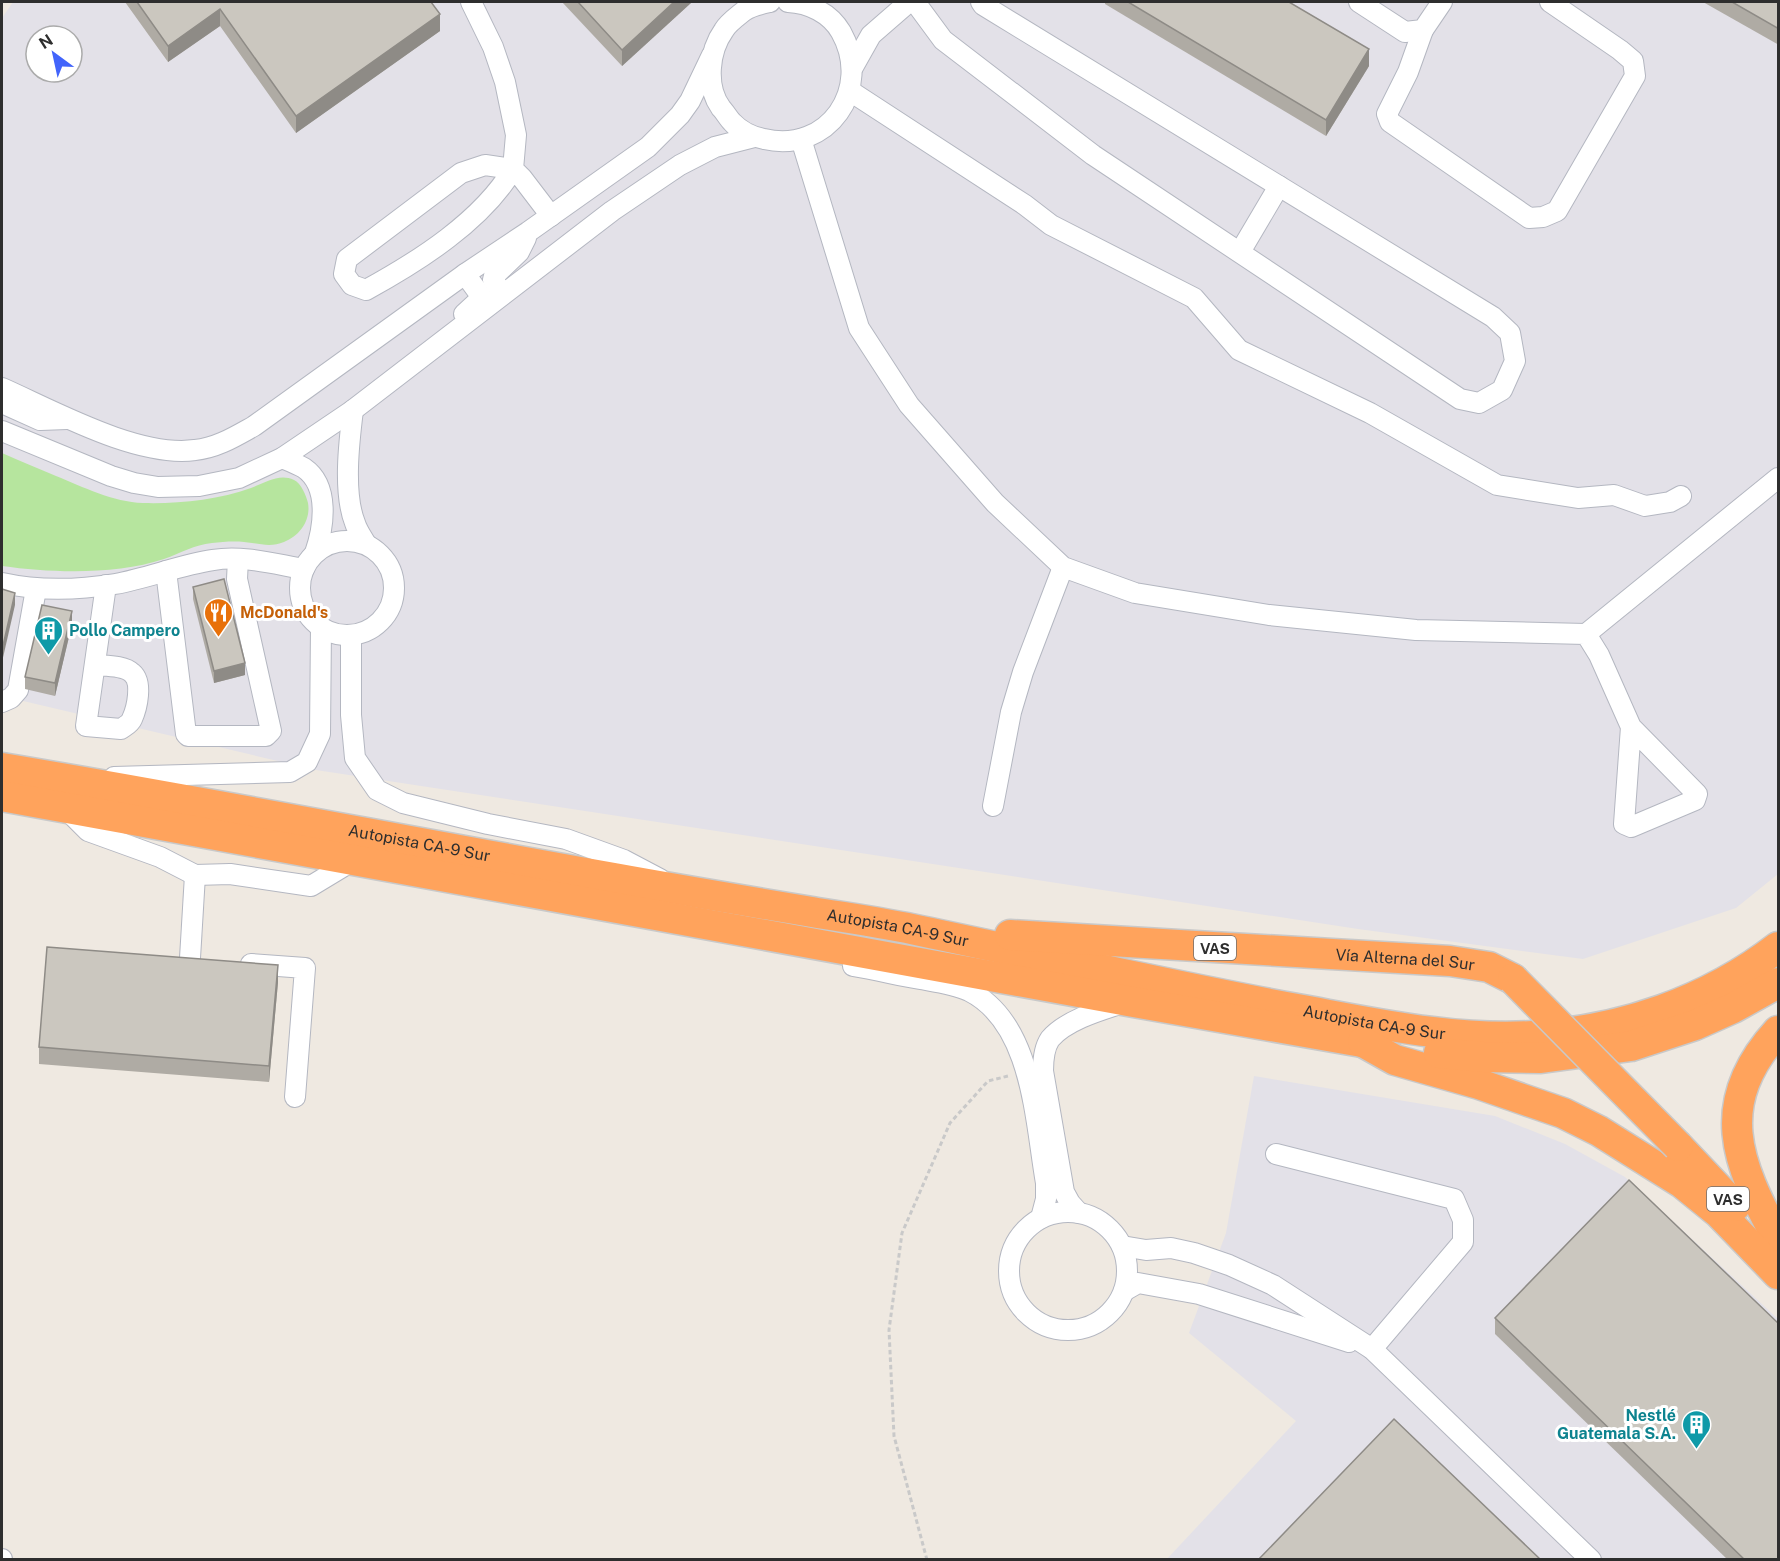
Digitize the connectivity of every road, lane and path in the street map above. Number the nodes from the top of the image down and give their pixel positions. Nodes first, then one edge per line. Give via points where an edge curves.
1 (471, 2) edge
2 (770, 2) edge
3 (802, 2) edge
4 (909, 2) edge
5 (915, 2) edge
6 (981, 2) edge
7 (1359, 2) edge
8 (1442, 2) edge
9 (1550, 2) edge
10 (1423, 30) junction
11 (712, 55) junction
12 (853, 67) junction
13 (850, 91) junction
14 (754, 137) junction
15 (801, 139) junction
16 (513, 169) junction
17 (1279, 186) junction
18 (551, 216) junction
19 (528, 232) junction
20 (1240, 252) junction
21 (465, 274) junction
22 (503, 294) junction
23 (432, 349) junction
24 (2, 388) edge
25 (2, 403) edge
26 (352, 410) junction
27 (72, 419) junction
28 (2, 431) edge
29 (282, 458) junction
30 (1779, 478) edge
31 (1681, 496) dead end
32 (366, 544) junction
33 (315, 553) junction
34 (238, 559) junction
35 (1063, 567) junction
36 (304, 569) junction
37 (166, 571) junction
38 (2, 583) edge
39 (106, 585) junction
40 (36, 588) junction
41 (321, 627) junction
42 (1586, 634) junction
43 (351, 635) junction
44 (95, 664) dead end
45 (2, 702) edge
46 (1631, 727) junction
47 (10, 769) edge
48 (63, 793) junction
49 (2, 796) edge
50 (993, 806) dead end
51 (354, 860) junction
52 (195, 874) junction
53 (681, 890) junction
54 (698, 923) junction
55 (914, 929) junction
56 (1779, 947) edge
57 (168, 957) edge
58 (190, 958) junction
59 (213, 960) edge
60 (236, 962) edge
61 (1779, 983) edge
62 (1128, 1001) junction
63 (1779, 1031) edge
64 (1363, 1042) junction
65 (1027, 1071) junction
66 (295, 1097) dead end
67 (1276, 1154) dead end
68 (1079, 1213) junction
69 (1041, 1218) junction
70 (1779, 1239) edge
71 (1122, 1246) junction
72 (1779, 1251) edge
73 (1779, 1274) edge
74 (1124, 1291) junction
75 (1372, 1349) junction
76 (927, 1560) edge
77 (1591, 1560) edge

1 - 16 street via 493,47 504,82 516,135
2 - 11 street via 746,10 724,29
3 - 12 street via 838,27
4 - 12 street via 871,35
5 - 20 street via 943,40 1093,155
6 - 17 street
7 - 10 street via 1405,32
8 - 10 street
9 - 10 street via 1633,61 1635,76 1557,211 1544,217 1529,218 1390,122 1388,114
11 - 14 street via 711,80 718,104 733,123
11 - 18 street via 680,116 648,147
12 - 13 street
13 - 15 street via 839,112 822,129
13 - 31 street via 1051,225 1194,298 1239,350 1370,413 1497,485 1578,498 1614,495 1645,506
14 - 15 street via 777,142
14 - 22 street via 715,147 680,165
15 - 35 street via 859,328 909,405 995,502
16 - 16 street via 476,216 399,272 366,290 352,285 344,274 347,260 461,173 485,165
16 - 18 street
17 - 20 street
17 - 20 street via 1493,317 1510,333 1515,361 1502,390 1479,403 1460,399
18 - 19 street
19 - 21 street
19 - 22 street via 519,252 494,276
21 - 23 street via 481,296
21 - 27 street via 254,426 217,445 176,452 153,448 113,437
22 - 23 street
23 - 26 street
24 - 27 street
25 - 27 street via 40,420
26 - 29 street
26 - 32 street via 349,502
28 - 29 street via 111,476 158,488 199,486 239,478
29 - 33 street via 305,469 316,481 323,507 322,531
30 - 42 street
32 - 33 street via 339,541
32 - 43 street via 381,554 391,568 395,586 392,604 383,619 369,630
33 - 36 street
34 - 36 street
34 - 37 street via 212,560
34 - 37 street via 237,579 271,731 266,736 186,734
35 - 42 street via 1136,593 1269,615 1416,630
35 - 50 street via 1011,712
36 - 41 street via 302,601 309,616
37 - 39 street
38 - 40 street
39 - 40 street
39 - 44 street
40 - 45 street via 18,690
41 - 43 street via 335,634
41 - 48 street via 320,734 307,762 290,772
42 - 46 street
43 - 53 street via 355,758 377,790 403,803 566,839 624,860
46 - 46 street via 1624,824 1631,827 1697,797
47 - 48 highway, Autopista CA-9 Sur
48 - 49 highway, Autopista CA-9 Sur
48 - 51 highway, Autopista CA-9 Sur
48 - 52 street via 87,831
48 - 53 highway, Autopista CA-9 Sur
51 - 52 street via 311,886 230,874
51 - 54 highway, Autopista CA-9 Sur
52 - 58 street
53 - 55 highway, Autopista CA-9 Sur
54 - 62 highway, Autopista CA-9 Sur
54 - 65 street via 714,939 967,991 982,999 1009,1030
55 - 56 highway, Autopista CA-9 Sur via 1344,1018 1425,1031 1507,1037 1601,1027 1643,1016 1729,981
55 - 72 highway, Vía Alterna del Sur / VAS, bridge via 1450,961 1489,967 1513,979
57 - 58 street
58 - 59 street
60 - 66 street via 305,968
61 - 64 highway, Autopista CA-9 Sur via 1695,1025 1631,1046 1541,1058 1483,1057
62 - 64 highway, Autopista CA-9 Sur
62 - 68 street via 1075,1021 1050,1040 1044,1054 1042,1071 1065,1192
63 - 70 highway via 1767,1043 1744,1086 1736,1123 1743,1165
64 - 73 highway, VAS via 1395,1060 1563,1113 1599,1131 1682,1183 1719,1213
65 - 69 street via 1046,1183
65 - 76 path via 988,1081 950,1123 902,1233 889,1330 894,1436
67 - 75 street via 1454,1199 1464,1220 1463,1242
68 - 69 street via 1060,1212
68 - 71 street via 1097,1219
69 - 74 street via 1014,1245 1009,1263 1009,1283 1028,1316 1054,1329 1083,1329 1115,1308
71 - 74 street via 1127,1268
71 - 75 street via 1146,1250 1172,1248 1229,1265 1273,1285
74 - 75 street via 1138,1283 1199,1294
75 - 77 street

